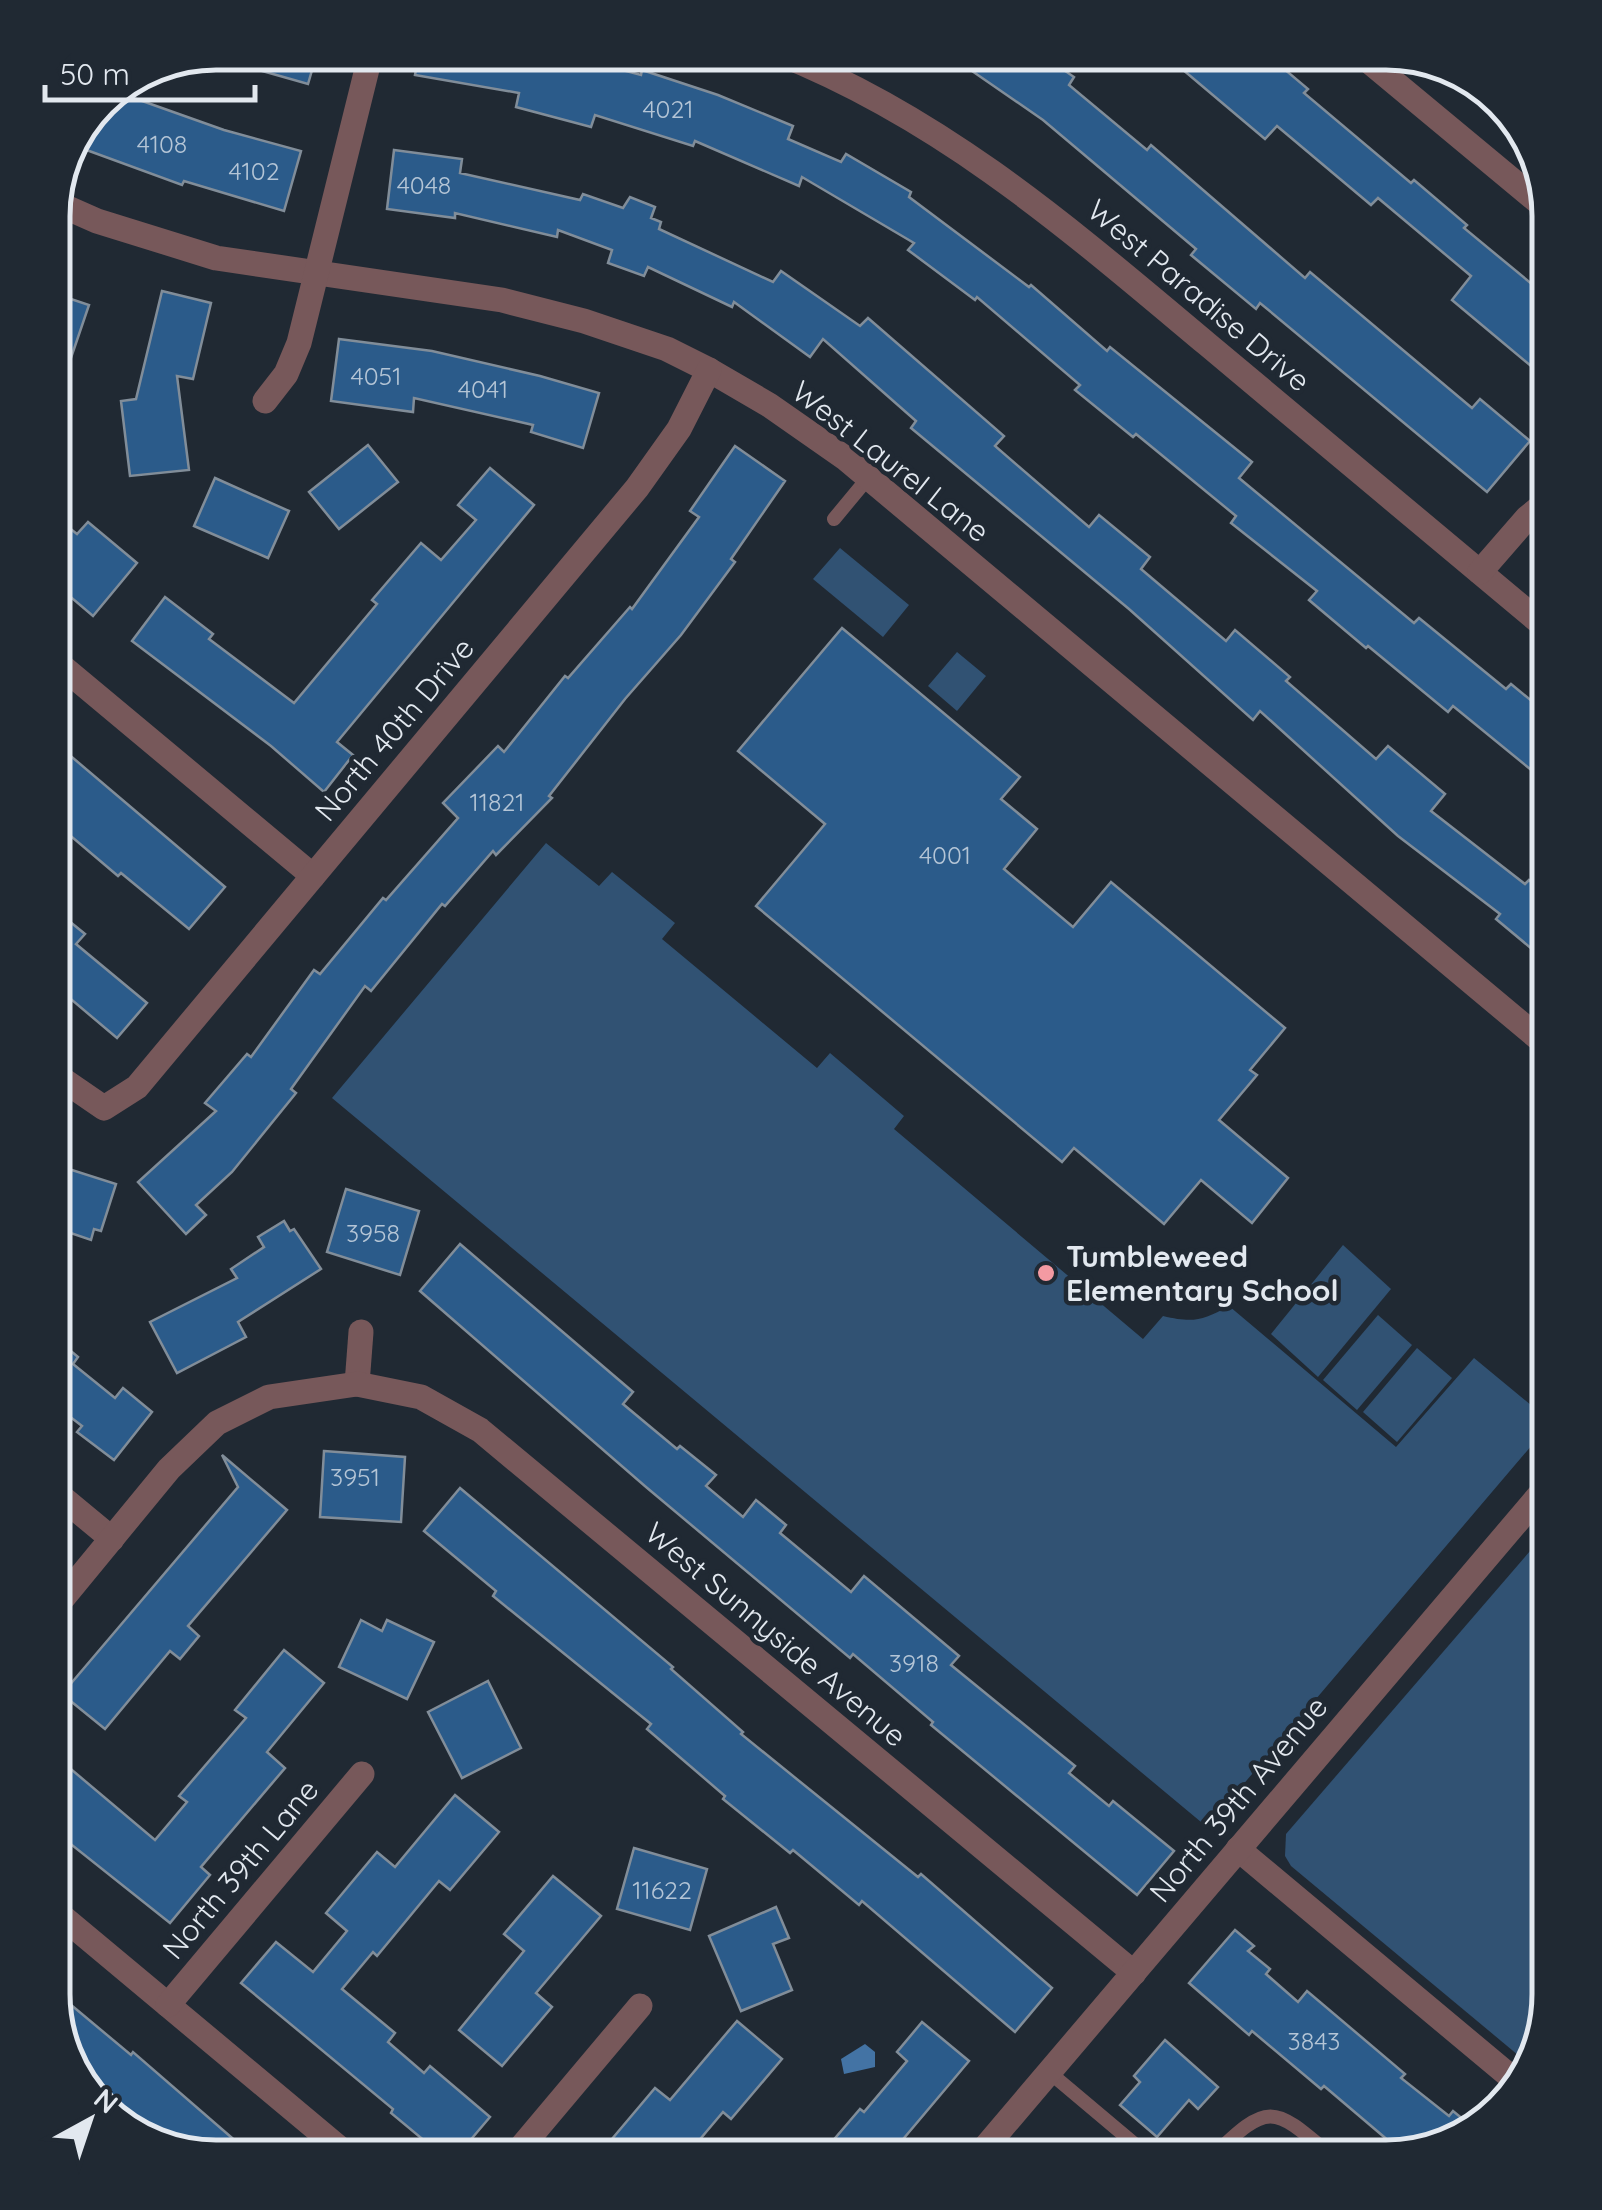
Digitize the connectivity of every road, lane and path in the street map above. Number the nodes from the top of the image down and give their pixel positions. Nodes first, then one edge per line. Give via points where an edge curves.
1 (368, 70) edge
2 (819, 70) edge
3 (1379, 70) edge
4 (1531, 196) edge
5 (70, 209) edge
6 (318, 273) junction
7 (709, 370) junction
8 (265, 402) dead end
9 (868, 478) junction
10 (1532, 514) edge
11 (834, 519) dead end
12 (1480, 572) junction
13 (1532, 615) edge
14 (70, 674) edge
15 (313, 876) junction
16 (1532, 1032) edge
17 (70, 1085) edge
18 (361, 1332) dead end
19 (357, 1384) junction
20 (70, 1505) edge
21 (1532, 1505) edge
22 (112, 1539) junction
23 (70, 1589) edge
24 (362, 1774) dead end
25 (1238, 1849) junction
26 (70, 1924) edge
27 (1134, 1973) junction
28 (168, 2005) junction
29 (640, 2006) dead end
30 (1050, 2072) junction
31 (1508, 2074) edge
32 (330, 2140) edge
33 (527, 2140) edge
34 (992, 2140) edge
35 (1129, 2140) edge
36 (1230, 2140) edge
37 (1312, 2140) edge

1 - 6 street
2 - 12 street, West Paradise Drive via 948,140 1043,207
3 - 4 street
5 - 6 street, West Laurel Lane via 216,258
6 - 7 street, West Laurel Lane via 502,300 601,327
6 - 8 street via 293,359
7 - 9 street, West Laurel Lane
7 - 15 street, North 40th Drive via 679,429 637,488
9 - 11 lane
9 - 16 street, West Laurel Lane
10 - 12 street
12 - 13 street, West Paradise Drive
14 - 15 street
15 - 17 street, North 40th Drive via 136,1087 104,1108
18 - 19 street
19 - 22 street, West Sunnyside Avenue via 269,1397 217,1422
19 - 27 street, West Sunnyside Avenue via 421,1397 480,1430
20 - 22 street
21 - 25 street, North 39th Avenue
22 - 23 street, West Sunnyside Avenue
24 - 28 street, North 39th Lane
25 - 27 street, North 39th Avenue
25 - 31 street
26 - 28 street
27 - 30 street, North 39th Avenue
28 - 32 street
29 - 33 street
30 - 34 street, North 39th Avenue
30 - 35 lane
36 - 37 lane via 1248,2122 1273,2116

